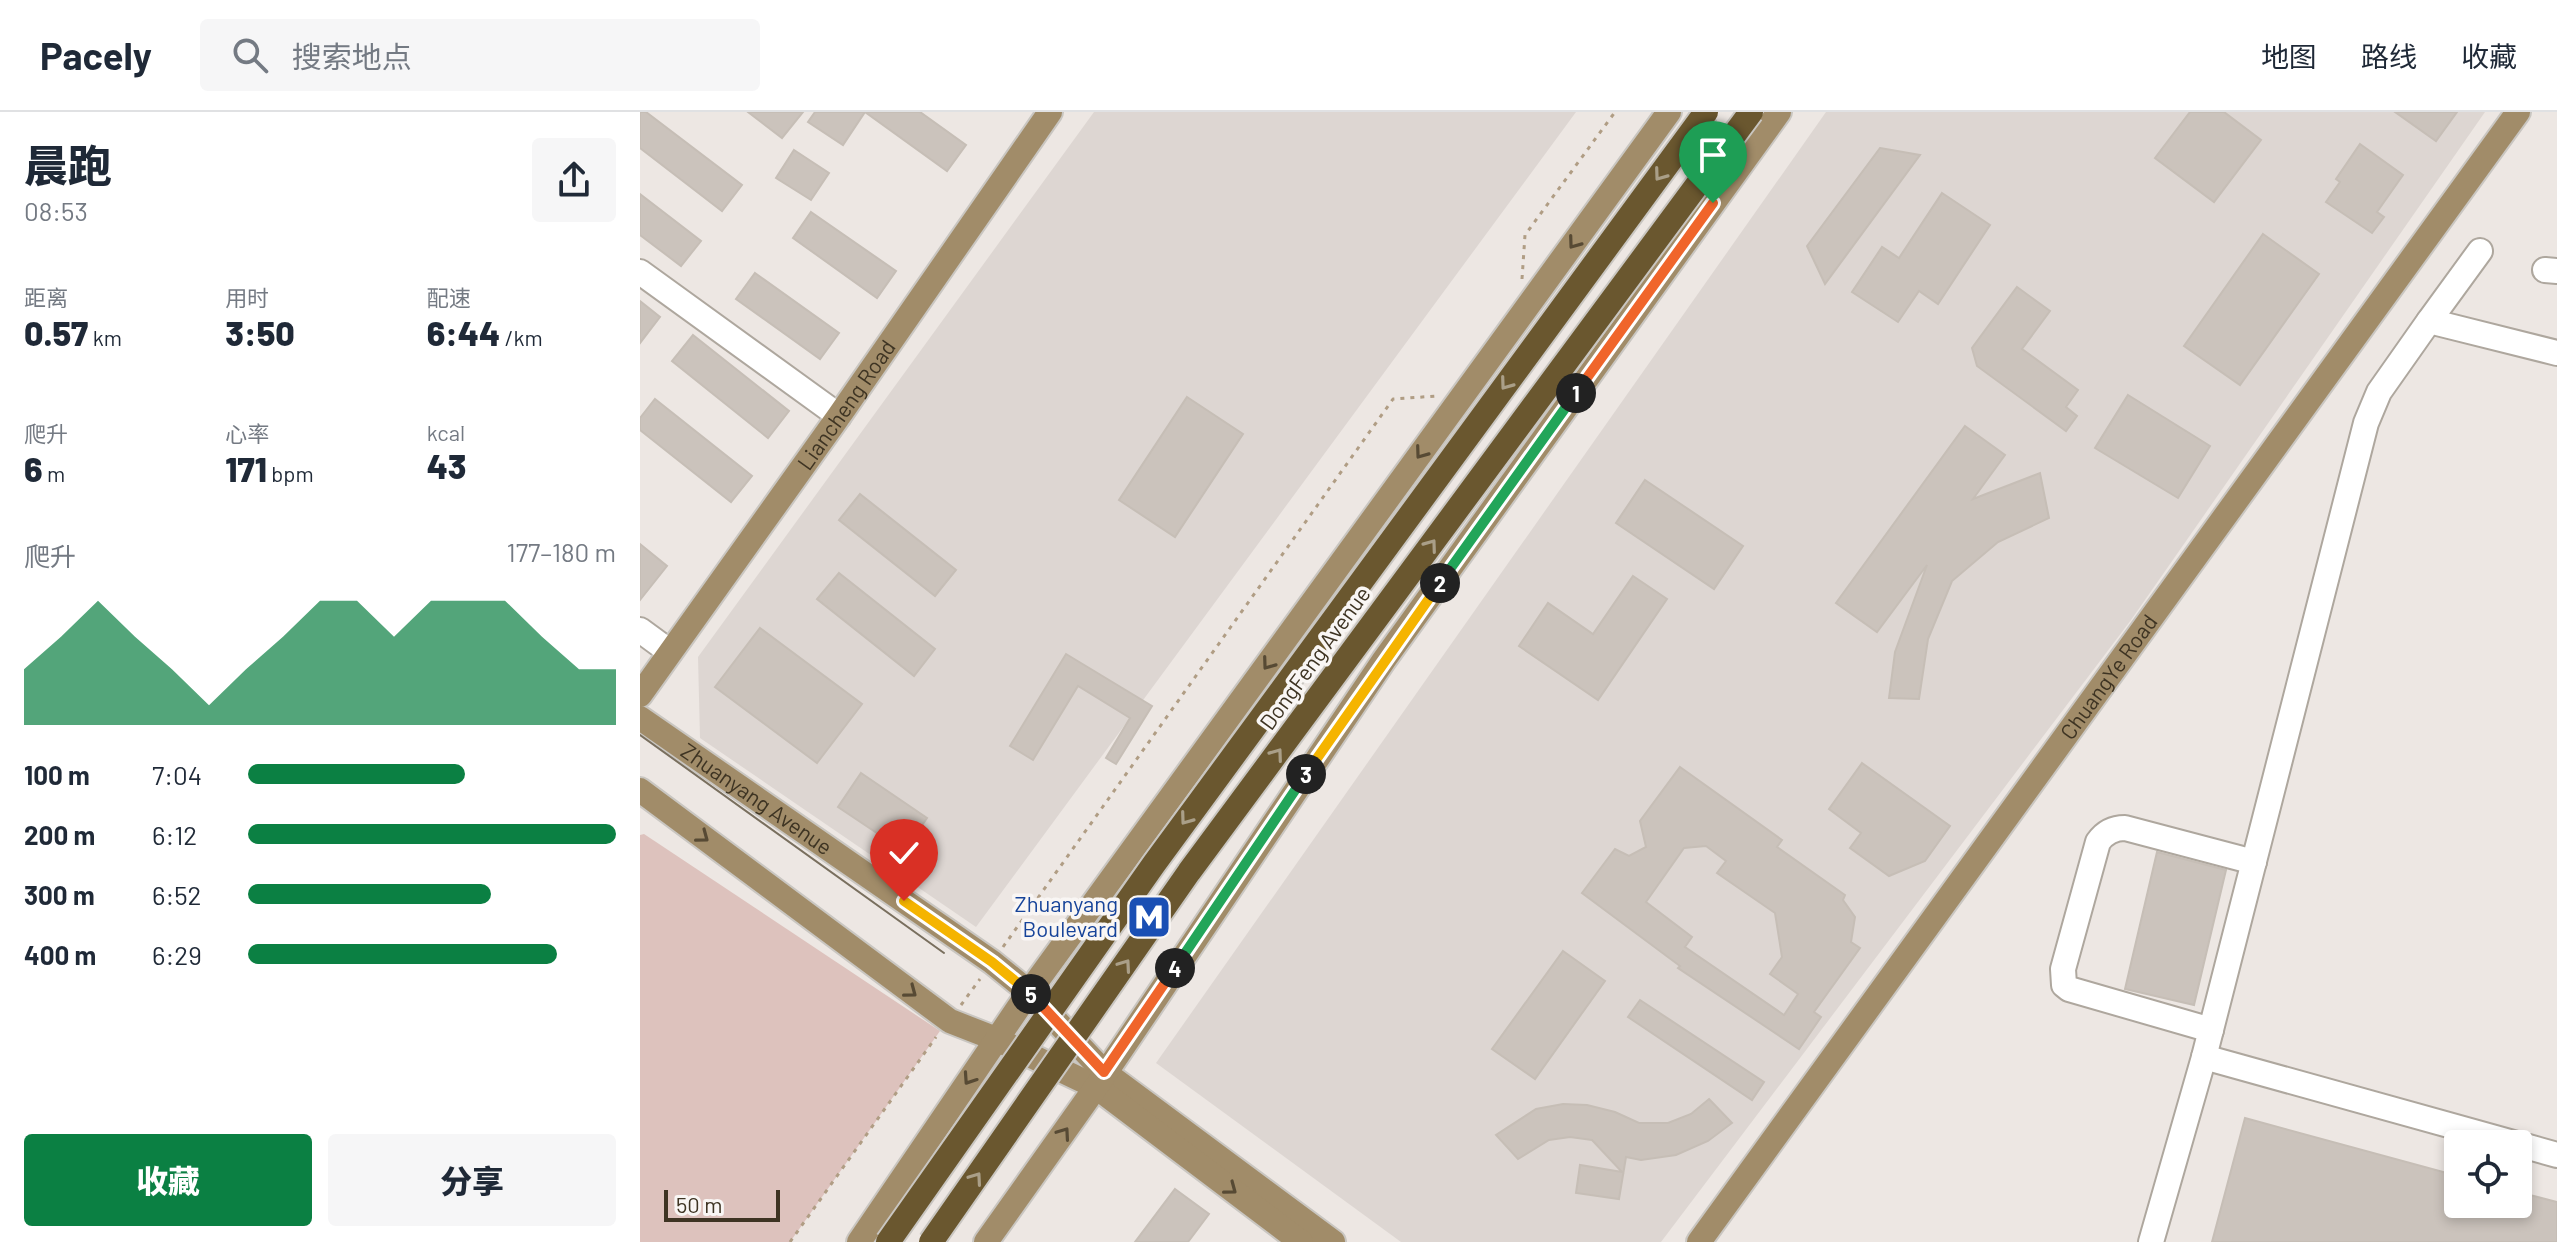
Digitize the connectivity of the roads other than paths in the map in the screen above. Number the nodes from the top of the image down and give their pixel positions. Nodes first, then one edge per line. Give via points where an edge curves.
1 (1050, 112) edge
2 (1669, 112) edge
3 (1706, 112) edge
4 (1751, 112) edge
5 (1779, 112) edge
6 (2518, 112) edge
7 (2480, 251) dead end
8 (640, 272) edge
9 (2429, 321) junction
10 (2557, 353) edge
11 (839, 416) junction
12 (640, 630) edge
13 (670, 652) junction
14 (640, 695) edge
15 (640, 718) edge
16 (640, 790) edge
17 (2254, 862) junction
18 (1029, 992) junction
19 (2211, 1030) junction
20 (996, 1039) junction
21 (2204, 1057) junction
22 (1100, 1080) junction
23 (2467, 1130) edge
24 (2532, 1148) edge
25 (2557, 1155) edge
26 (859, 1242) edge
27 (888, 1242) edge
28 (931, 1242) edge
29 (986, 1242) edge
30 (1301, 1242) edge
31 (1333, 1242) edge
32 (1699, 1242) edge
33 (2151, 1242) edge

1 - 11 main road, Liancheng Road
2 -> 18 main road
3 -> 27 highway, DongFeng Avenue, bridge via 1154,864
28 -> 4 highway, DongFeng Avenue, bridge via 1189,872
5 - 22 main road via 1384,660
6 - 32 main road, ChuangYe Road
7 - 9 street
8 - 11 street
9 - 10 street
9 - 17 street via 2379,392 2366,423
11 - 13 main road, Liancheng Road
12 - 13 street
13 - 14 main road, Liancheng Road
15 - 18 main road, Zhuanyang Avenue
16 -> 20 main road via 950,1021
17 - 19 street
17 - 19 street via 2125,828 2108,832 2098,842 2063,969 2069,989
18 - 20 main road
18 - 22 main road, Zhuanyang Avenue
19 - 21 street
20 - 22 main road
20 -> 26 main road
21 - 23 street
21 - 33 street
29 -> 22 main road
22 -> 30 main road
22 - 31 main road
24 - 25 street

